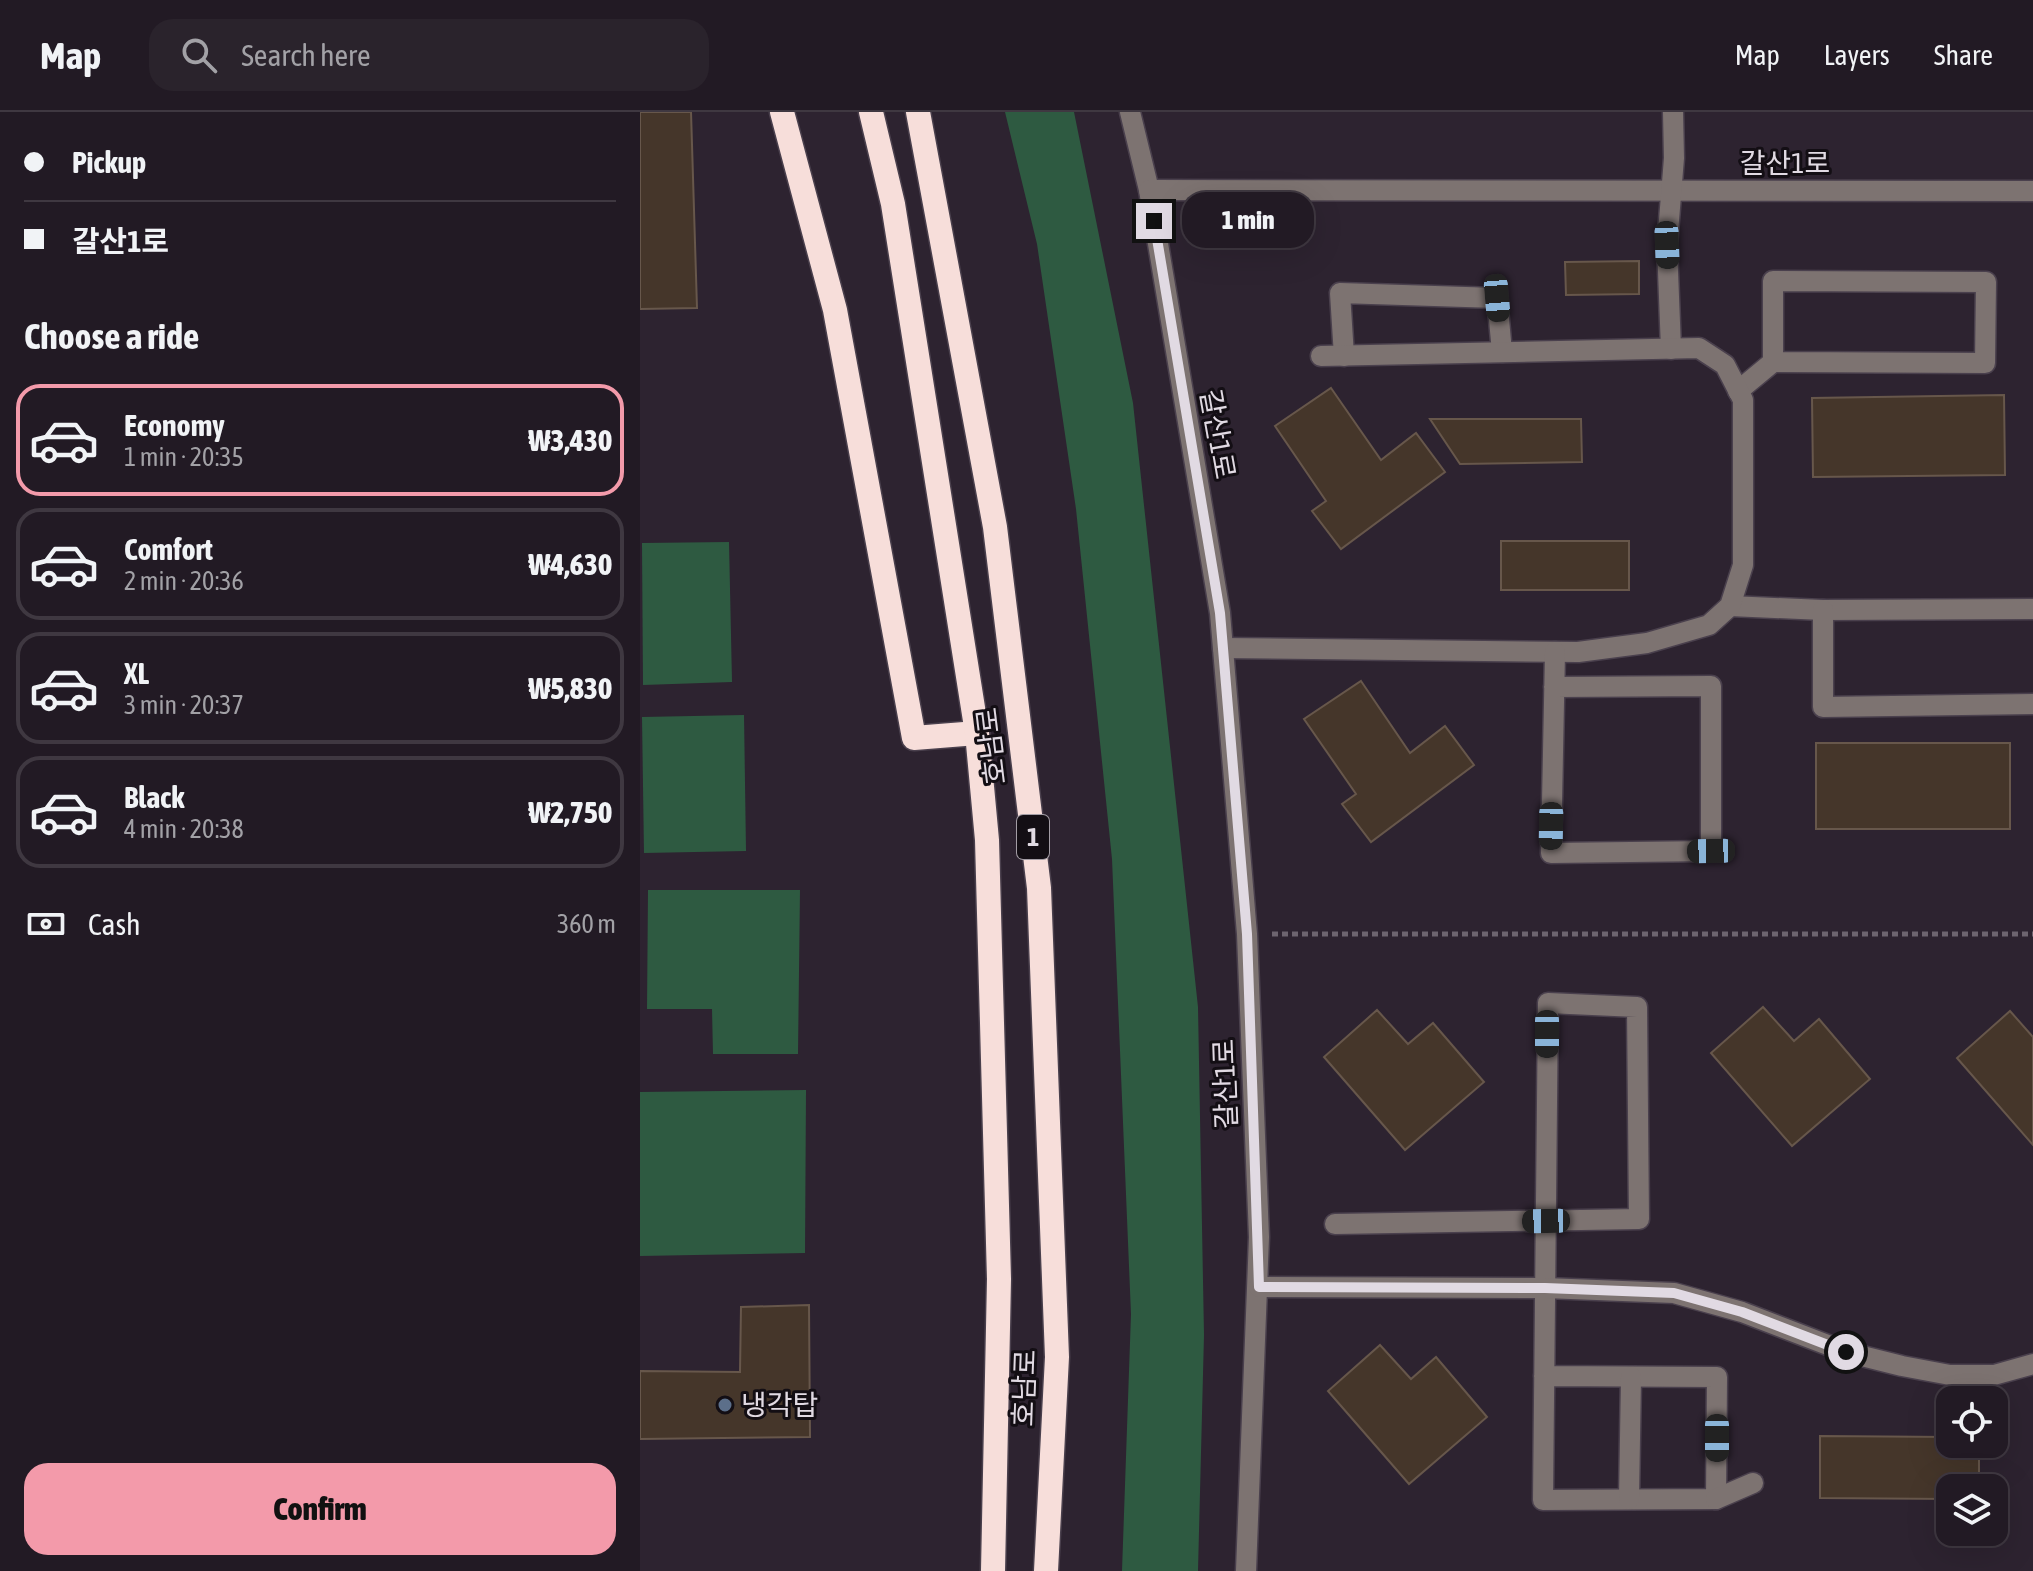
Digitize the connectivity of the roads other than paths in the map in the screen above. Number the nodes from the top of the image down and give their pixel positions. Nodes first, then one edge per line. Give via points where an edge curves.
1 (782, 112) edge
2 (871, 112) edge
3 (918, 112) edge
4 (1130, 112) edge
5 (1673, 112) edge
6 (1149, 190) junction
7 (1669, 191) junction
8 (2033, 191) edge
9 (1671, 349) junction
10 (1502, 352) junction
11 (1321, 356) dead end
12 (1344, 356) junction
13 (1773, 362) junction
14 (1738, 391) junction
15 (1730, 606) junction
16 (2033, 609) edge
17 (1823, 610) junction
18 (1223, 648) junction
19 (1555, 652) junction
20 (1554, 687) junction
21 (2033, 704) edge
22 (977, 733) junction
23 (1546, 1221) junction
24 (1335, 1224) dead end
25 (1259, 1287) junction
26 (1545, 1288) junction
27 (2033, 1364) edge
28 (1544, 1376) junction
29 (1631, 1377) junction
30 (1753, 1483) dead end
31 (1629, 1499) junction
32 (1716, 1499) junction
33 (993, 1571) edge
34 (1046, 1571) edge
35 (1246, 1571) edge

1 - 22 highway via 835,310 914,738
2 - 22 highway, 호남로 / 1 via 893,204
3 - 34 highway, 호남로 / 1 via 995,527 1039,888 1057,1357
4 - 6 street
5 - 7 street
6 - 7 street, 갈산1로
6 - 18 street, 갈산1로
7 - 8 street, 갈산1로
7 - 9 street
9 - 10 street
9 - 14 street via 1699,348 1725,365
10 - 12 street
10 - 12 street via 1497,298 1340,293
11 - 12 street
13 - 13 street via 1985,363 1986,282 1773,281
13 - 14 street
14 - 15 street via 1743,400 1743,565
15 - 17 street
15 - 19 street via 1709,625 1647,643
16 - 17 street
17 - 21 street via 1823,707
18 - 19 street
18 - 25 street, 갈산1로 via 1247,934
19 - 20 street
20 - 20 street via 1551,853 1711,851 1711,686
22 - 33 highway, 호남로 / 1 via 987,840 999,1279
23 - 23 street via 1639,1219 1637,1007 1548,1003
23 - 24 street
23 - 26 street
25 - 26 street
25 - 35 street, 갈산1로
26 - 27 street via 1674,1293 1742,1312 1846,1352 1950,1375 1994,1375
26 - 28 street
28 - 29 street
28 - 31 street via 1543,1500
29 - 31 street
29 - 32 street via 1717,1377
30 - 32 street
31 - 32 street

